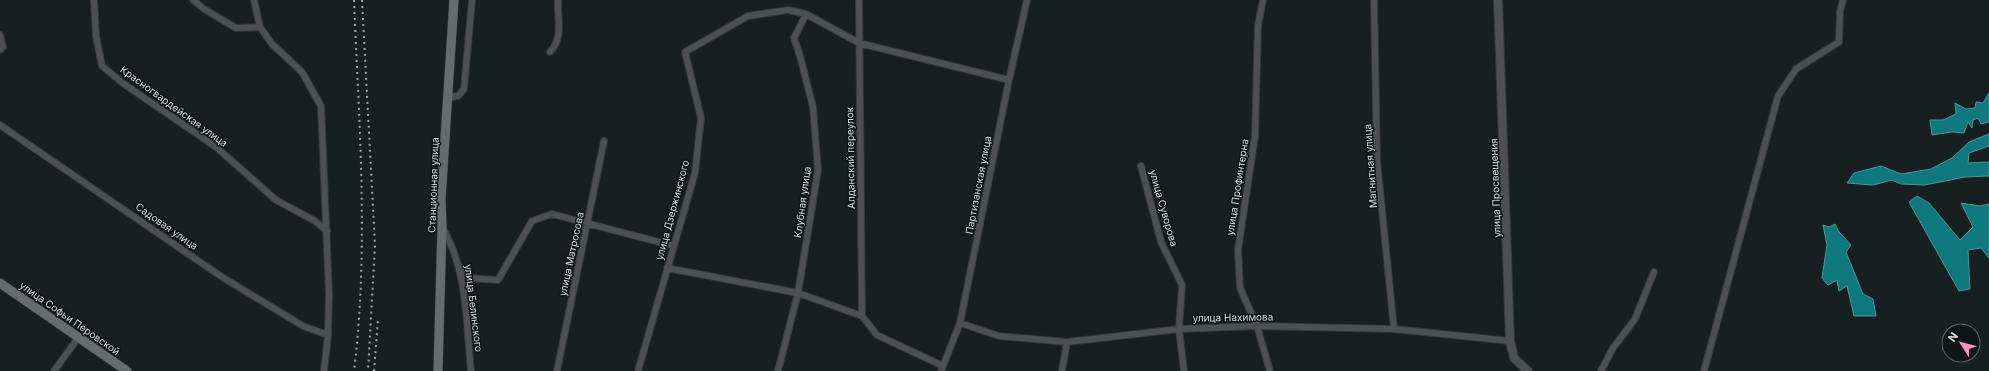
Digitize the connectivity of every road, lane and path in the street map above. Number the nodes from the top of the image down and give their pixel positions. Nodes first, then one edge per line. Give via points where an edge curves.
1 (94, 0) edge
2 (193, 0) edge
3 (254, 0) edge
4 (454, 0) edge
5 (472, 0) edge
6 (558, 0) edge
7 (859, 0) edge
8 (1027, 0) edge
9 (1263, 0) edge
10 (1374, 0) edge
11 (1498, 0) edge
12 (1843, 0) edge
13 (806, 14) junction
14 (260, 27) junction
15 (0, 35) edge
16 (859, 43) junction
17 (0, 50) edge
18 (550, 52) dead end
19 (1009, 80) junction
20 (447, 98) junction
21 (0, 125) edge
22 (604, 141) dead end
23 (1141, 166) dead end
24 (587, 224) junction
25 (442, 227) junction
26 (327, 231) junction
27 (674, 246) junction
28 (460, 267) junction
29 (667, 268) junction
30 (1654, 272) dead end
31 (0, 283) edge
32 (798, 293) junction
33 (862, 316) junction
34 (960, 323) junction
35 (1257, 326) junction
36 (1179, 329) junction
37 (1394, 329) junction
38 (328, 335) junction
39 (78, 338) junction
40 (1510, 340) junction
41 (1067, 342) junction
42 (942, 368) edge
43 (1524, 369) edge
44 (54, 371) edge
45 (127, 371) edge
46 (324, 371) edge
47 (438, 371) edge
48 (471, 371) edge
49 (557, 371) edge
50 (638, 371) edge
51 (778, 371) edge
52 (1062, 371) edge
53 (1184, 371) edge
54 (1270, 371) edge
55 (1601, 371) edge
56 (1704, 371) edge

1 - 26 street, Красногвардейская улица via 96,36 102,66 216,147 276,200 315,221
2 - 14 street via 236,28
3 - 14 street
4 - 20 main road, Станционная улица
5 - 20 street via 464,89 458,96
6 - 18 street via 560,29 554,48
7 - 16 street, Алданский переулок
8 - 19 street, Партизанская улица
9 - 35 street, улица Профинтерна via 1258,25 1255,136 1238,250 1240,288
10 - 37 street, Магнитная улица via 1377,160
11 - 40 street, улица Просвещения
12 - 56 street via 1839,42 1796,69 1778,96
13 - 16 street
13 - 27 street, улица Дзержинского via 788,10 748,16 685,52 701,118 695,173
13 - 32 street, Клубная улица via 794,38 813,107 818,170
14 - 26 street via 272,44 302,72 321,106
15 - 17 street via 3,47
16 - 19 street
16 - 33 street, Алданский переулок
19 - 34 street, Партизанская улица
20 - 25 main road, Станционная улица
21 - 38 street, Садовая улица via 222,277 303,326
22 - 24 street, улица Матросова
23 - 36 street, улица Суворова via 1161,242 1182,285
24 - 27 street
24 - 28 street via 552,214 532,221 498,280 468,278
24 - 49 street, улица Матросова
25 - 28 street, улица Белинского via 451,242
25 - 47 main road, Станционная улица
26 - 38 street
27 - 29 street, улица Дзержинского
28 - 48 street, улица Белинского
29 - 32 street
29 - 50 street, улица Дзержинского
30 - 55 street via 1635,319 1613,348
31 - 39 main road, улица Софьи Перовской
32 - 33 street
32 - 51 street, Клубная улица
33 - 42 street via 877,335
34 - 41 street, улица Нахимова via 999,336
34 - 42 street, Партизанская улица
35 - 36 street, улица Нахимова
35 - 37 street, улица Нахимова
35 - 54 street, улица Профинтерна
36 - 41 street, улица Нахимова
36 - 53 street, улица Суворова
37 - 40 street, улица Нахимова
38 - 46 street
39 - 44 street
39 - 45 main road, улица Софьи Перовской
40 - 43 street, улица Просвещения via 1514,358
41 - 52 street

